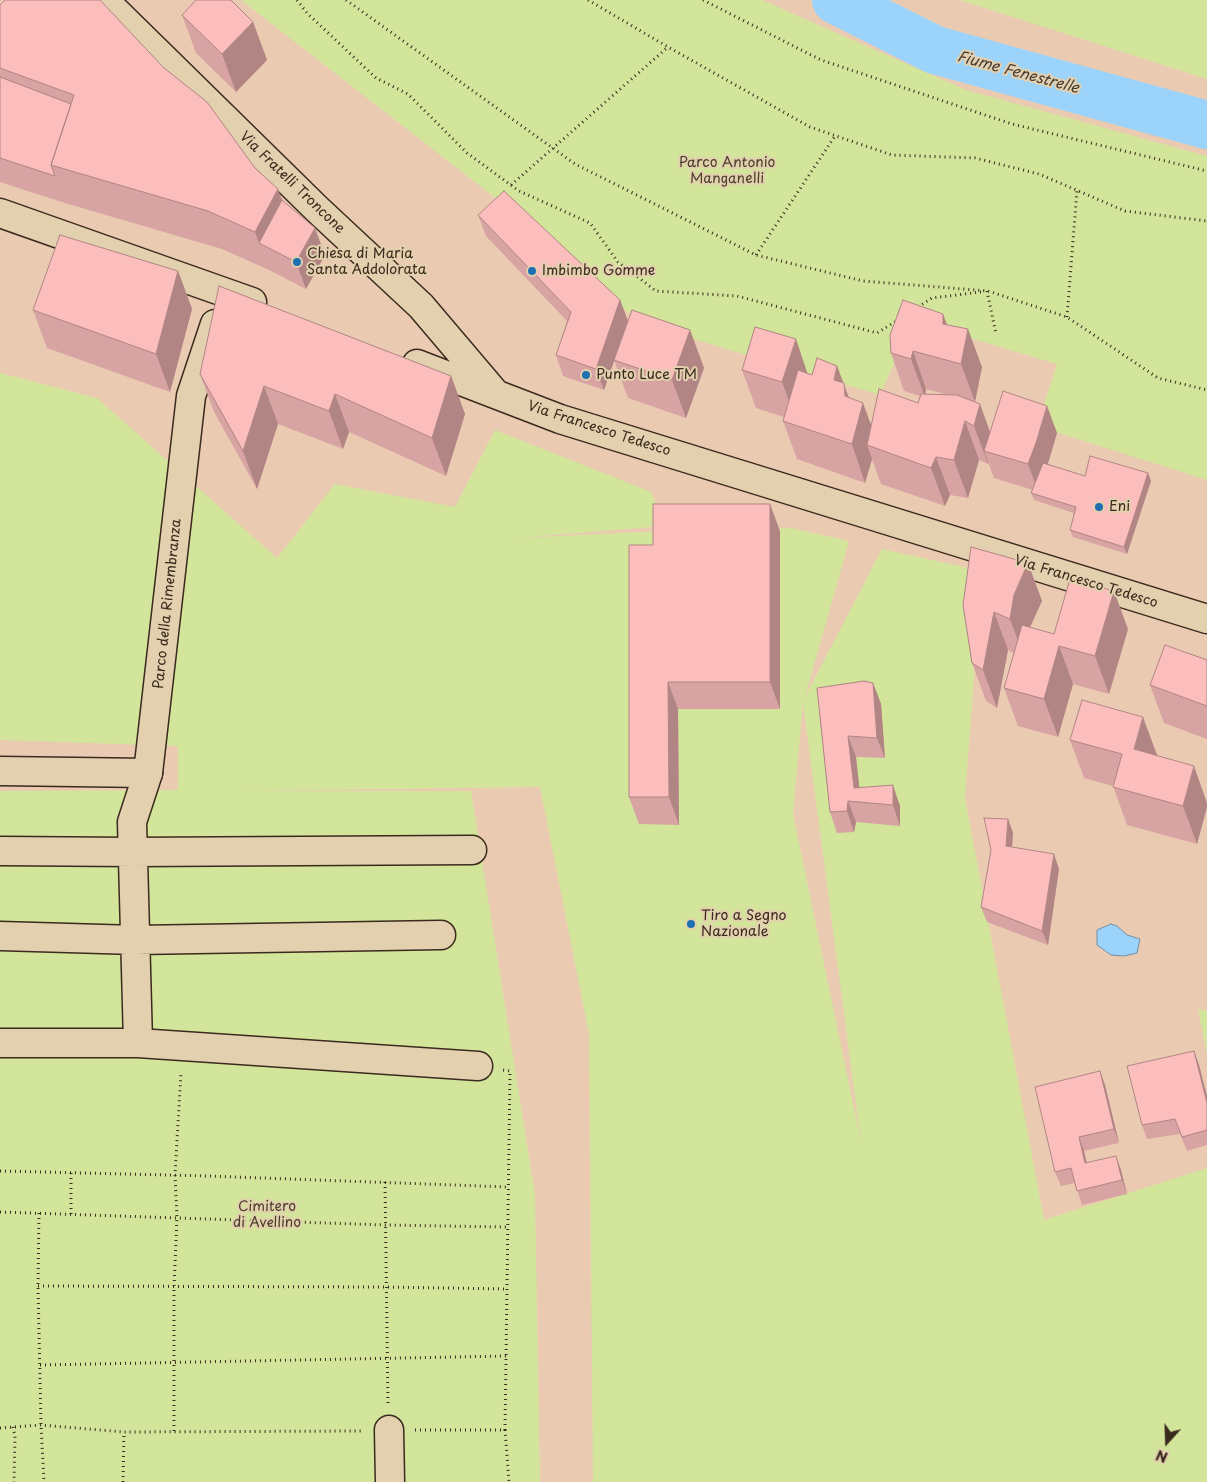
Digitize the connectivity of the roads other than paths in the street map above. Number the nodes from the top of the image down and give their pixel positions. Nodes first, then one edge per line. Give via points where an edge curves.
1 (104, 0) edge
2 (0, 213) edge
3 (225, 292) junction
4 (276, 310) edge
5 (394, 355) edge
6 (495, 393) junction
7 (1207, 619) edge
8 (0, 771) edge
9 (148, 773) junction
10 (472, 850) dead end
11 (0, 851) edge
12 (133, 852) junction
13 (441, 935) dead end
14 (0, 936) edge
15 (136, 940) junction
16 (0, 1043) edge
17 (138, 1043) junction
18 (478, 1066) road end
19 (388, 1430) road end
20 (390, 1482) edge

1 - 6 street, Via Fratelli Troncone via 421,306
2 - 3 street
3 - 4 street
3 - 9 street, Parco della Rimembranza via 191,396
5 - 6 street, Via Francesco Tedesco
6 - 7 street, Via Francesco Tedesco via 560,420
8 - 9 street
9 - 12 street, Parco della Rimembranza via 132,822
10 - 12 street
11 - 12 street
12 - 15 street, Parco della Rimembranza
13 - 15 street
14 - 15 street
15 - 17 street, Parco della Rimembranza
16 - 17 street
17 - 18 street
19 - 20 street

